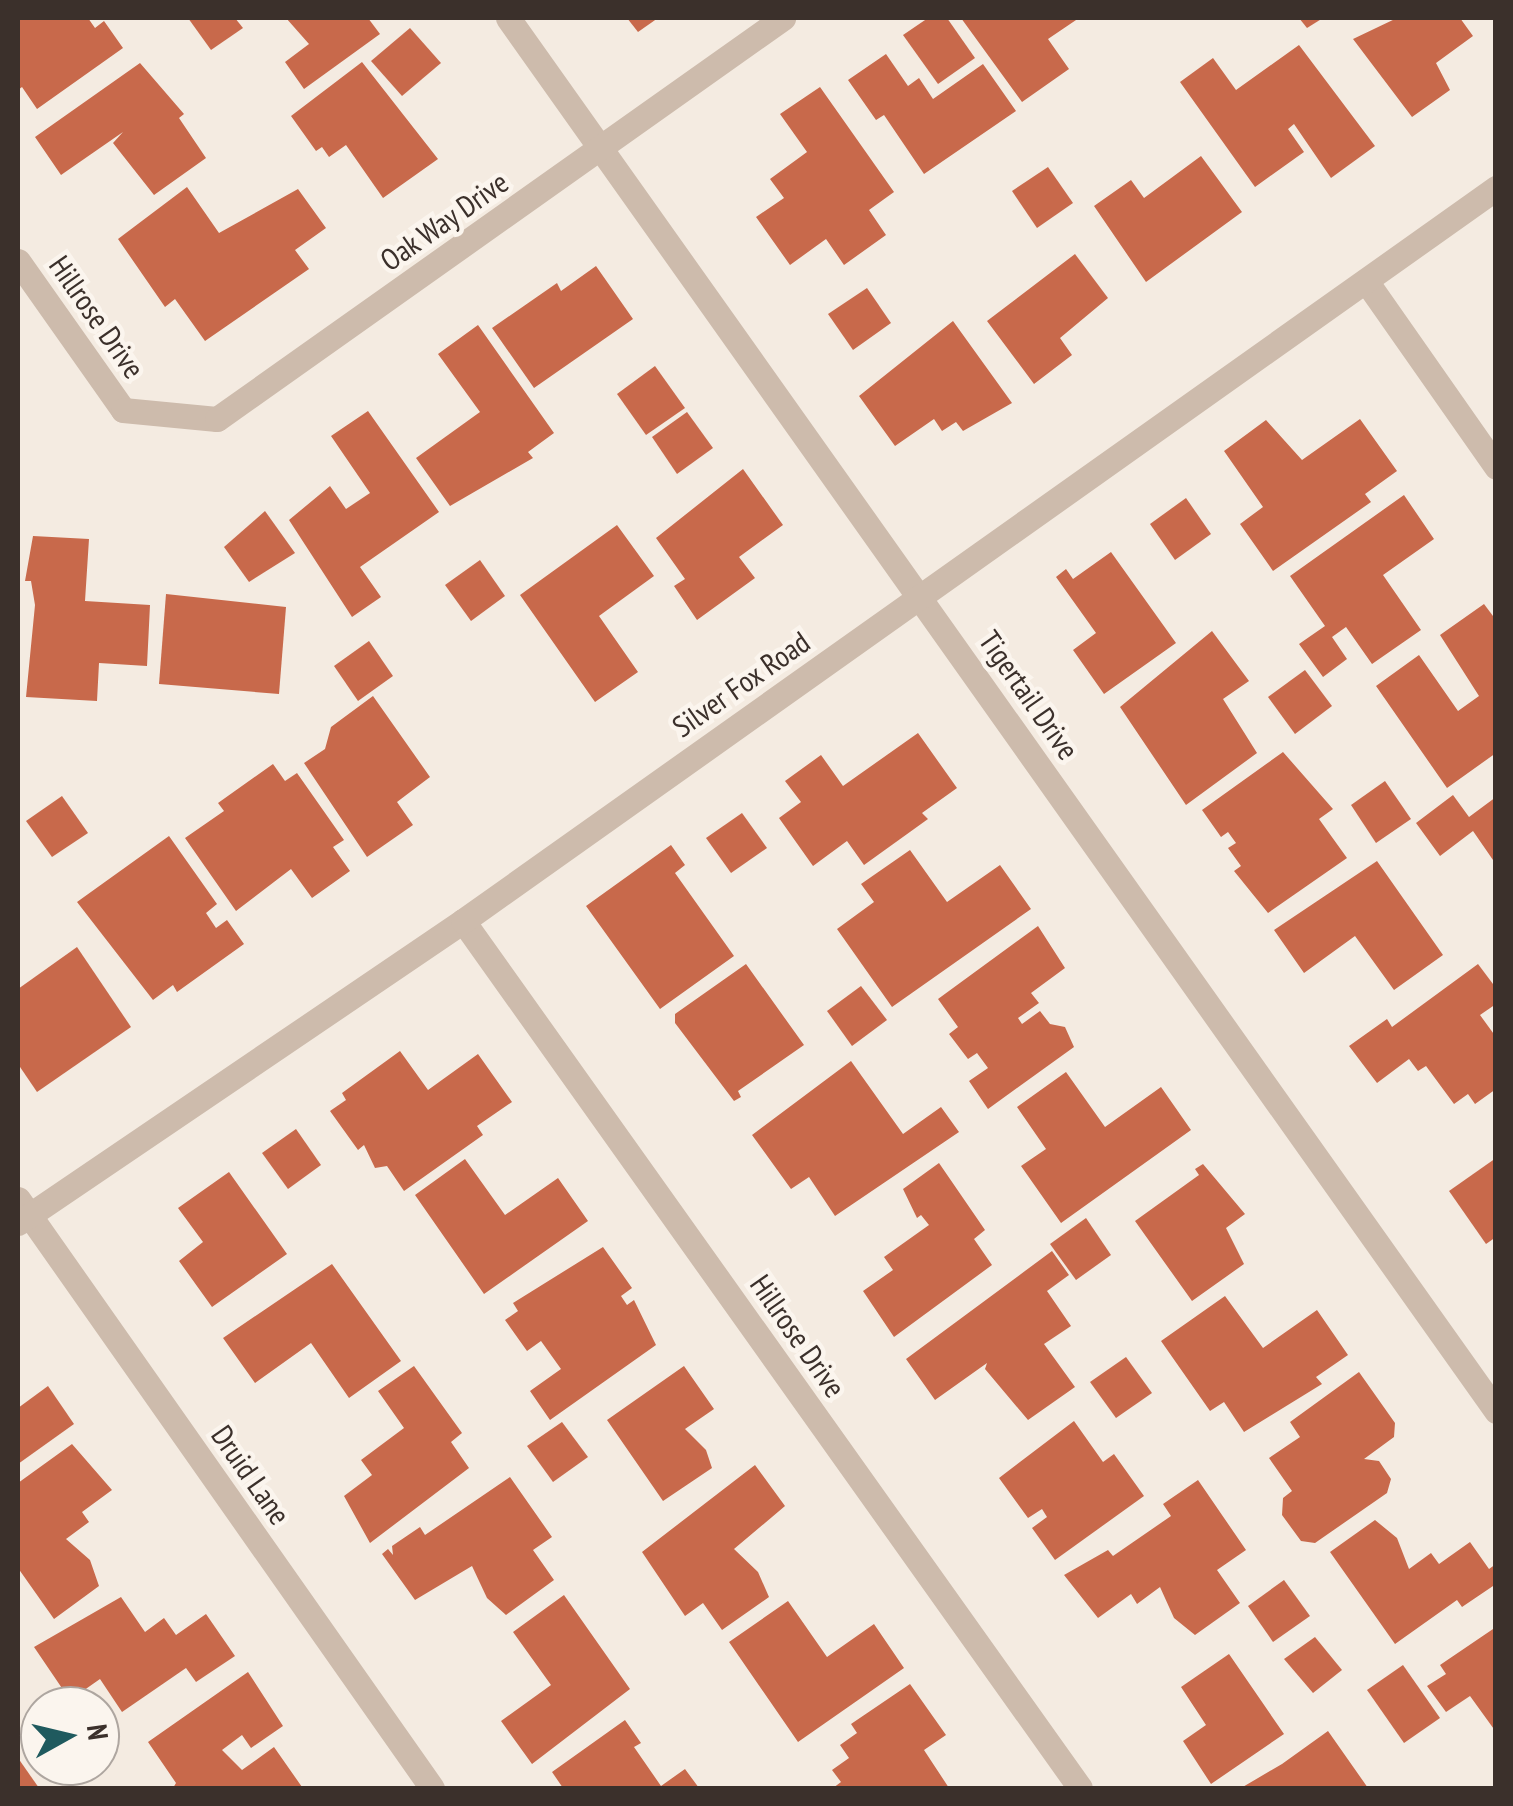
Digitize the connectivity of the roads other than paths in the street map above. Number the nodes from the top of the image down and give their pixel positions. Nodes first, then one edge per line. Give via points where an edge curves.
1 (508, 18) edge
2 (783, 18) edge
3 (602, 150) junction
4 (1496, 188) edge
5 (18, 262) edge
6 (1366, 281) junction
7 (123, 410) joint
8 (1496, 466) edge
9 (920, 596) junction
10 (464, 920) junction
11 (21, 1213) edge
12 (1496, 1411) edge
13 (432, 1788) edge
14 (1080, 1788) edge

1 - 3 street, Tigertail Drive
2 - 3 street, Oak Way Drive
3 - 7 street, Oak Way Drive via 217,420
3 - 9 street, Tigertail Drive
4 - 6 street, Silver Fox Road
5 - 7 street, Hillrose Drive
6 - 8 street
6 - 9 street, Silver Fox Road
9 - 10 street, Silver Fox Road
9 - 12 street, Tigertail Drive
10 - 11 street, Silver Fox Road
10 - 14 street, Hillrose Drive
11 - 13 street, Druid Lane

